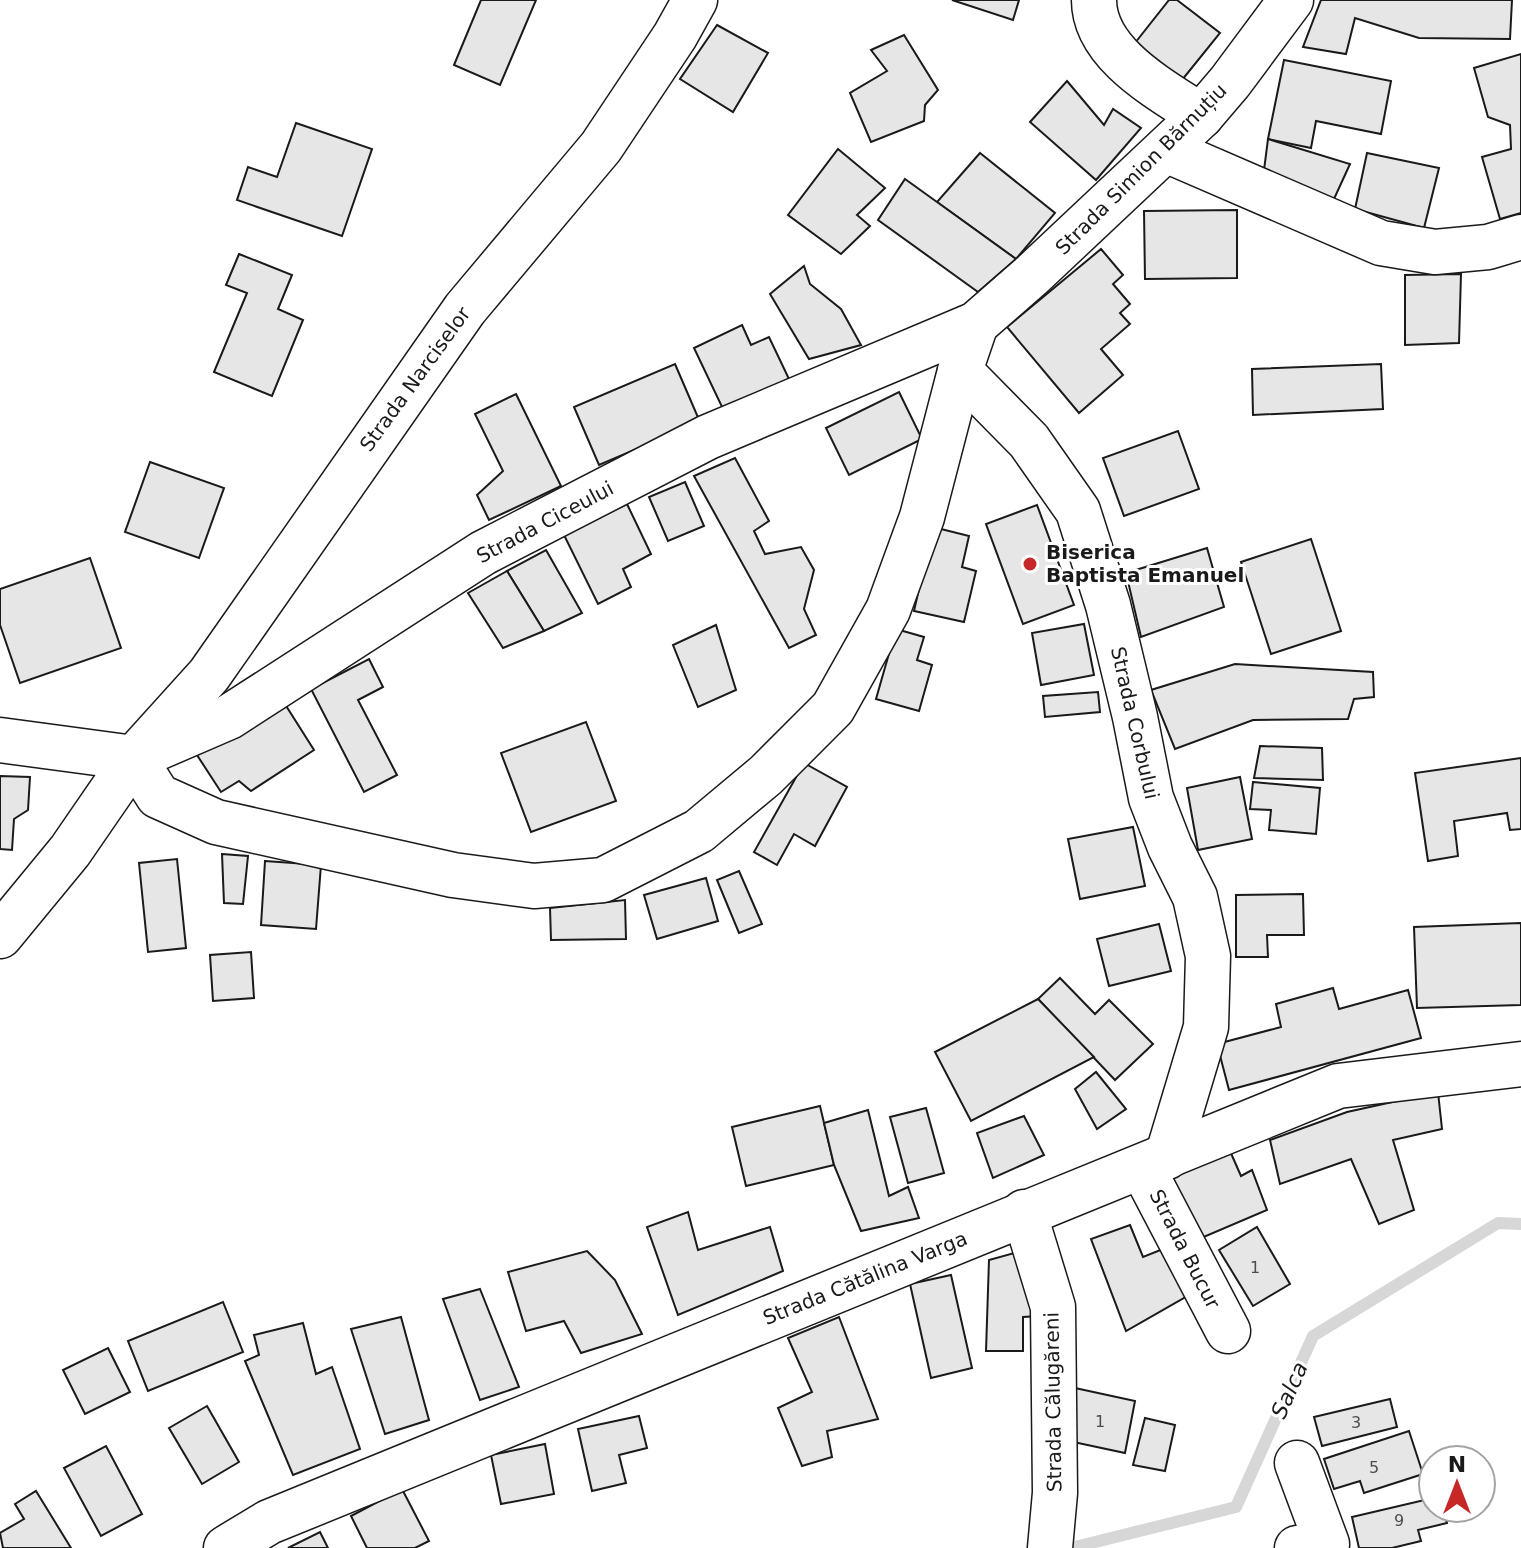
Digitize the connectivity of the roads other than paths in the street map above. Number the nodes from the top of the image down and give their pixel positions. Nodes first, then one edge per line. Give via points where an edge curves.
1 (695, 0) edge
2 (1094, 0) edge
3 (1291, 0) edge
4 (1201, 116) junction
5 (1166, 150) junction
6 (1521, 237) edge
7 (976, 324) junction
8 (960, 371) junction
9 (0, 740) edge
10 (134, 758) junction
11 (16, 900) edge
12 (0, 936) edge
13 (1521, 1064) edge
14 (1155, 1162) junction
15 (1024, 1212) junction
16 (1228, 1331) dead end
17 (1297, 1463) dead end
18 (226, 1548) edge
19 (1050, 1548) edge
20 (1297, 1548) edge

1 - 10 street, Strada Narciselor via 601,147 465,309 209,675
2 - 4 street via 1094,17 1106,42 1161,90
3 - 4 street, Strada Simion Bărnuțiu
4 - 5 street, Strada Simion Bărnuțiu
5 - 6 street via 1381,243 1435,252 1488,247
5 - 7 street, Strada Simion Bărnuțiu
7 - 8 street
7 - 10 street, Strada Ciceului via 680,451 483,553 229,717
8 - 10 street via 922,517 888,610 833,708 766,775 699,831 603,880 534,886 453,875 216,822 158,796
8 - 14 street, Strada Corbului via 1029,441 1078,511 1108,605 1151,798 1195,897 1208,956 1206,1027
9 - 10 street
10 - 11 street, Strada Narciselor via 70,851
11 - 12 street, Strada Narciselor
13 - 14 street, Strada Cătălina Varga via 1338,1086
14 - 15 street, Strada Cătălina Varga
14 - 16 street, Strada Bucur
15 - 18 street, Strada Cătălina Varga via 269,1522
15 - 19 street, Strada Călugăreni via 1053,1307 1055,1493
17 - 20 street via 1327,1544

